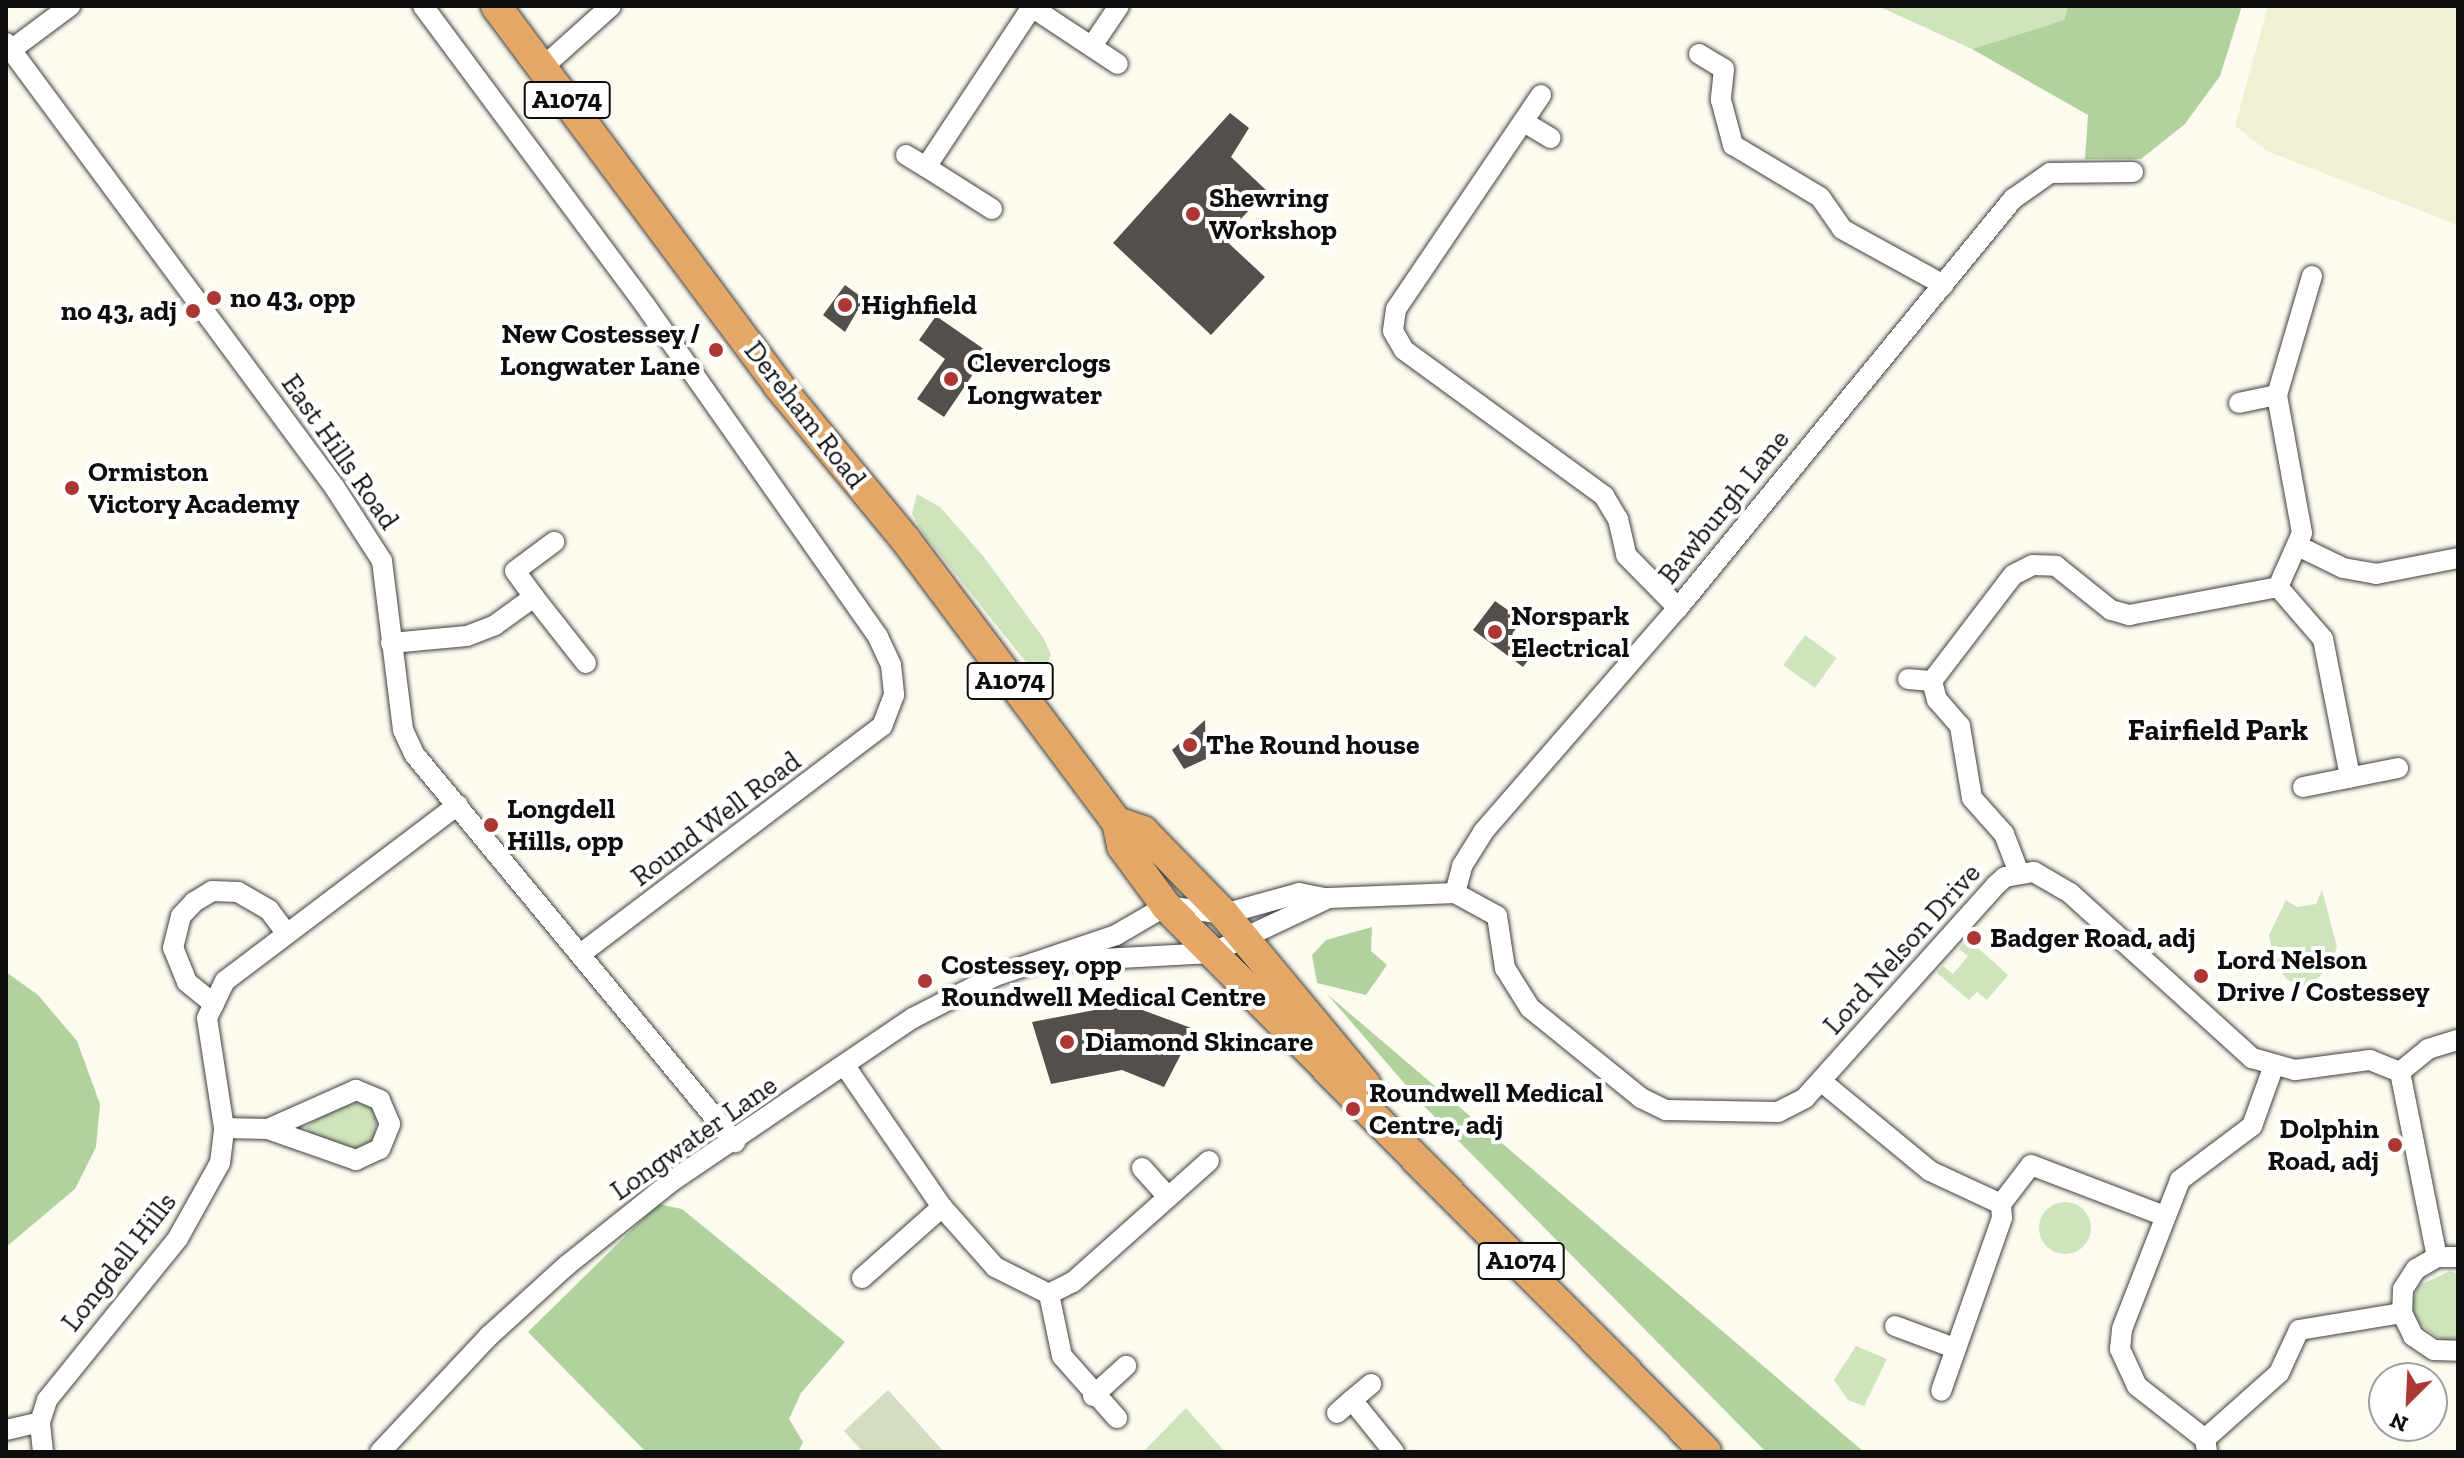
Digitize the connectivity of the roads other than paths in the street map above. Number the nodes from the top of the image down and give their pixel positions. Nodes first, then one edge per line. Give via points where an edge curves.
1 (70, 6) edge
2 (423, 6) edge
3 (496, 6) edge
4 (611, 6) edge
5 (1031, 6) edge
6 (1119, 6) edge
7 (1092, 46) junction
8 (8, 47) edge
9 (1699, 54) dead end
10 (1118, 64) dead end
11 (543, 67) junction
12 (1541, 95) dead end
13 (1524, 122) junction
14 (1551, 138) dead end
15 (906, 155) dead end
16 (926, 167) junction
17 (2133, 172) dead end
18 (992, 209) dead end
19 (2312, 276) dead end
20 (1944, 285) junction
21 (2277, 395) junction
22 (2239, 403) dead end
23 (554, 542) dead end
24 (2300, 547) junction
25 (2458, 558) edge
26 (2278, 587) junction
27 (534, 597) junction
28 (1678, 608) junction
29 (391, 643) junction
30 (586, 663) dead end
31 (1908, 679) dead end
32 (1932, 681) junction
33 (2398, 768) dead end
34 (2350, 777) junction
35 (2303, 787) dead end
36 (458, 805) junction
37 (1117, 822) junction
38 (2019, 873) junction
39 (1455, 893) junction
40 (1329, 898) junction
41 (1166, 906) junction
42 (1224, 914) junction
43 (284, 930) junction
44 (1249, 941) junction
45 (1212, 953) junction
46 (581, 954) junction
47 (1047, 962) junction
48 (214, 1004) junction
49 (2458, 1040) edge
50 (845, 1066) junction
51 (2273, 1068) junction
52 (2400, 1072) junction
53 (1821, 1081) junction
54 (224, 1128) junction
55 (268, 1129) junction
56 (735, 1142) junction
57 (1209, 1161) dead end
58 (1142, 1168) dead end
59 (1444, 1185) junction
60 (1167, 1196) junction
61 (2001, 1204) junction
62 (942, 1207) junction
63 (2162, 1215) junction
64 (2448, 1257) edge
65 (862, 1278) dead end
66 (1049, 1294) junction
67 (2402, 1313) junction
68 (1895, 1326) dead end
69 (1954, 1348) junction
70 (2458, 1351) edge
71 (1126, 1366) dead end
72 (1371, 1384) dead end
73 (1941, 1391) dead end
74 (1093, 1396) junction
75 (1117, 1418) dead end
76 (40, 1422) junction
77 (6, 1430) edge
78 (2206, 1445) edge
79 (43, 1452) edge
80 (380, 1452) edge
81 (1394, 1452) edge
82 (1706, 1452) edge

1 - 8 street
2 - 46 street, Round Well Road via 645,305 878,637 894,695 882,726
3 - 11 highway, Dereham Road / A1074
4 - 11 street
5 - 7 street
5 - 16 street
6 - 7 street
7 - 10 street
8 - 29 street, East Hills Road via 382,561
9 - 20 street via 1724,69 1722,113 1733,145 1820,197 1842,229
11 - 37 highway, Dereham Road / A1074 via 778,385 905,539
12 - 13 street
13 - 14 street
13 - 28 street via 1396,309 1393,331 1404,350 1604,496 1618,519 1626,555
15 - 16 street
16 - 18 street
17 - 20 street, Bawburgh Lane via 2050,173 2013,199
19 - 21 street
20 - 28 street, Bawburgh Lane
21 - 22 street
21 - 24 street via 2300,513
23 - 27 street via 515,571
24 - 25 street via 2343,568 2376,574
24 - 26 street
26 - 32 street via 2129,615 2111,610 2056,566 2033,565 2013,575
26 - 34 street via 2323,639
27 - 29 street via 495,625 467,636
27 - 30 street
28 - 39 street, Bawburgh Lane via 1483,832 1462,866
29 - 36 street, East Hills Road via 403,730 414,754
31 - 32 street
32 - 38 street via 1937,700 1960,726 1972,798 2004,834
33 - 34 street
34 - 35 street
36 - 43 street, Longdell Hills
36 - 46 street, East Hills Road
37 - 41 highway, Dereham Road / A1074 via 1128,858
37 - 42 highway, Dereham Road / A1074 via 1143,831
38 - 51 street, Lord Nelson Drive via 2047,877 2070,893 2206,1019
38 - 53 street, Lord Nelson Drive via 2005,877 1939,942
39 - 40 street
39 - 53 street, Lord Nelson Drive via 1497,916 1505,968 1530,1008 1641,1098 1666,1110 1778,1112
40 - 42 street via 1299,893
40 - 44 street
41 - 42 street
41 - 45 highway, Dereham Road / A1074
41 - 47 street, Longwater Lane via 1129,930
42 - 44 highway, Dereham Road / A1074
42 - 45 highway
43 - 48 street, Longdell Hills via 225,981
43 - 48 street via 269,910 238,892 212,891 194,902 181,916 173,948 187,982
44 - 45 street
44 - 59 highway, Dereham Road / A1074
45 - 47 street, Longwater Lane
45 - 59 highway, Dereham Road / A1074
46 - 56 street, East Hills Road
47 - 50 street, Longwater Lane via 995,976 928,1010
48 - 54 street, Longdell Hills via 207,1035
49 - 52 street via 2428,1049
50 - 56 street, Longwater Lane
50 - 62 street
51 - 52 street via 2370,1060
51 - 63 street via 2252,1126 2189,1167
52 - 64 street
53 - 61 street via 1930,1171
54 - 55 street
54 - 76 street, Longdell Hills via 220,1163 202,1202 57,1385
55 - 55 street via 356,1090 380,1100 390,1124 380,1149 356,1160
56 - 80 street, Longwater Lane via 672,1181 566,1266 489,1336
57 - 60 street
58 - 60 street
59 - 82 highway, Dereham Road / A1074
60 - 66 street via 1073,1282
61 - 63 street via 2031,1165
61 - 69 street via 2002,1218
62 - 65 street
62 - 66 street via 995,1267
63 - 78 street via 2120,1349 2137,1386
64 - 67 street via 2416,1269 2403,1289
66 - 74 street via 1062,1356
67 - 70 street via 2413,1336 2434,1350
67 - 78 street via 2299,1330 2279,1373
68 - 69 street
69 - 73 street
71 - 74 street
72 - 81 street via 1344,1406
74 - 75 street
76 - 77 street
76 - 79 street

